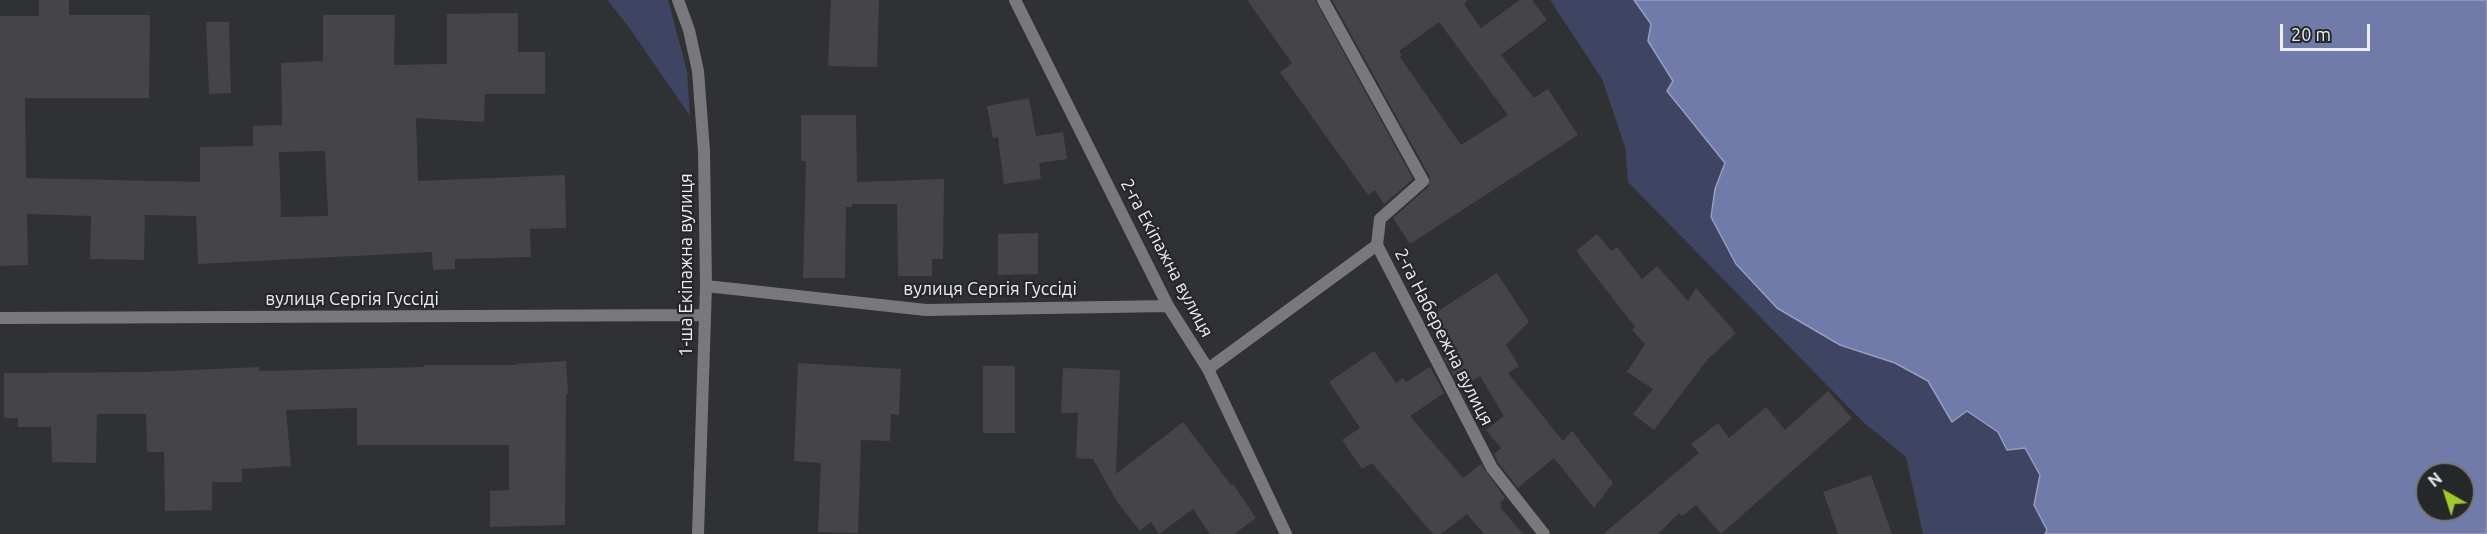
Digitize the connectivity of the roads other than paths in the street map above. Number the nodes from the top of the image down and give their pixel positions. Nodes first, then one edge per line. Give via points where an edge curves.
1 (678, 0) edge
2 (1015, 0) edge
3 (1323, 0) edge
4 (1377, 244) junction
5 (706, 286) junction
6 (1168, 306) junction
7 (705, 315) junction
8 (0, 318) edge
9 (1208, 369) junction
10 (698, 534) edge
11 (1286, 534) edge
12 (1544, 534) edge

1 - 5 street, 1-ша Екіпажна вулиця via 698,71
2 - 6 street, 2-га Екіпажна вулиця
3 - 4 street, 2-га Набережна вулиця via 1423,181 1380,219
4 - 9 street
4 - 12 street, 2-га Набережна вулиця via 1492,468
5 - 6 street, вулиця Сергія Гуссіді via 926,310
5 - 7 street, 1-ша Екіпажна вулиця
6 - 9 street, 2-га Екіпажна вулиця
7 - 8 street, вулиця Сергія Гуссіді
7 - 10 street, 1-ша Екіпажна вулиця
9 - 11 street, 2-га Екіпажна вулиця

